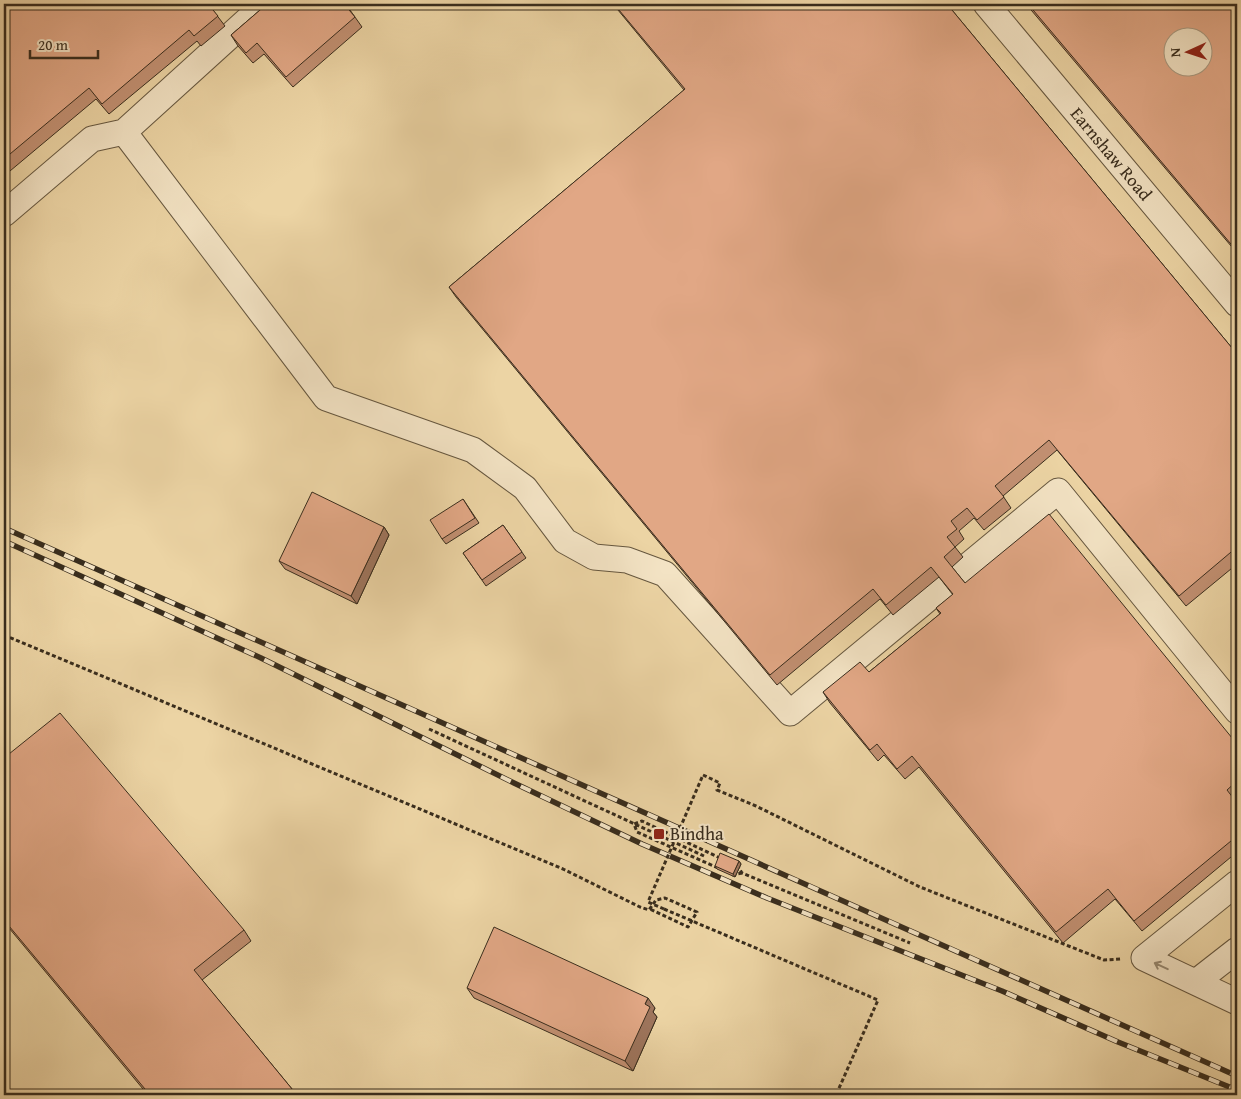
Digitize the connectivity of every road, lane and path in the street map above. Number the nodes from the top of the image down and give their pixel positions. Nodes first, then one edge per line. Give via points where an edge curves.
1 (265, 4) edge
2 (986, 4) edge
3 (124, 132) junction
4 (4, 214) edge
5 (1237, 304) edge
6 (4, 635) edge
7 (1237, 711) edge
8 (428, 729) dead end
9 (634, 824) junction
10 (674, 842) junction
11 (711, 854) junction
12 (704, 856) junction
13 (708, 863) junction
14 (742, 873) junction
15 (1237, 883) edge
16 (650, 909) junction
17 (692, 922) junction
18 (910, 943) dead end
19 (1237, 950) edge
20 (1144, 958) junction
21 (1196, 982) junction
22 (1237, 1002) edge
23 (836, 1095) edge

1 - 3 street
2 - 5 street, Earnshaw Road
3 - 4 street via 92,139
3 - 7 street via 326,398 473,450 525,488 565,541 594,557 627,560 665,574 790,713 1058,492
6 - 16 path via 554,865
8 - 9 path
9 - 10 path
9 - 11 path via 642,821
9 - 13 path via 637,832
10 - 12 path
10 - 17 path, bridge via 648,902
10 - 20 path, bridge via 704,775 720,783 717,790 920,887 1104,960
11 - 12 path
11 - 14 path via 738,866
12 - 13 path
13 - 14 path via 734,875
14 - 18 path
15 - 20 street
16 - 17 path via 688,927
16 - 17 path via 656,900 665,898 697,912
17 - 23 path via 878,1000
19 - 21 street
21 -> 20 street
21 - 22 street

